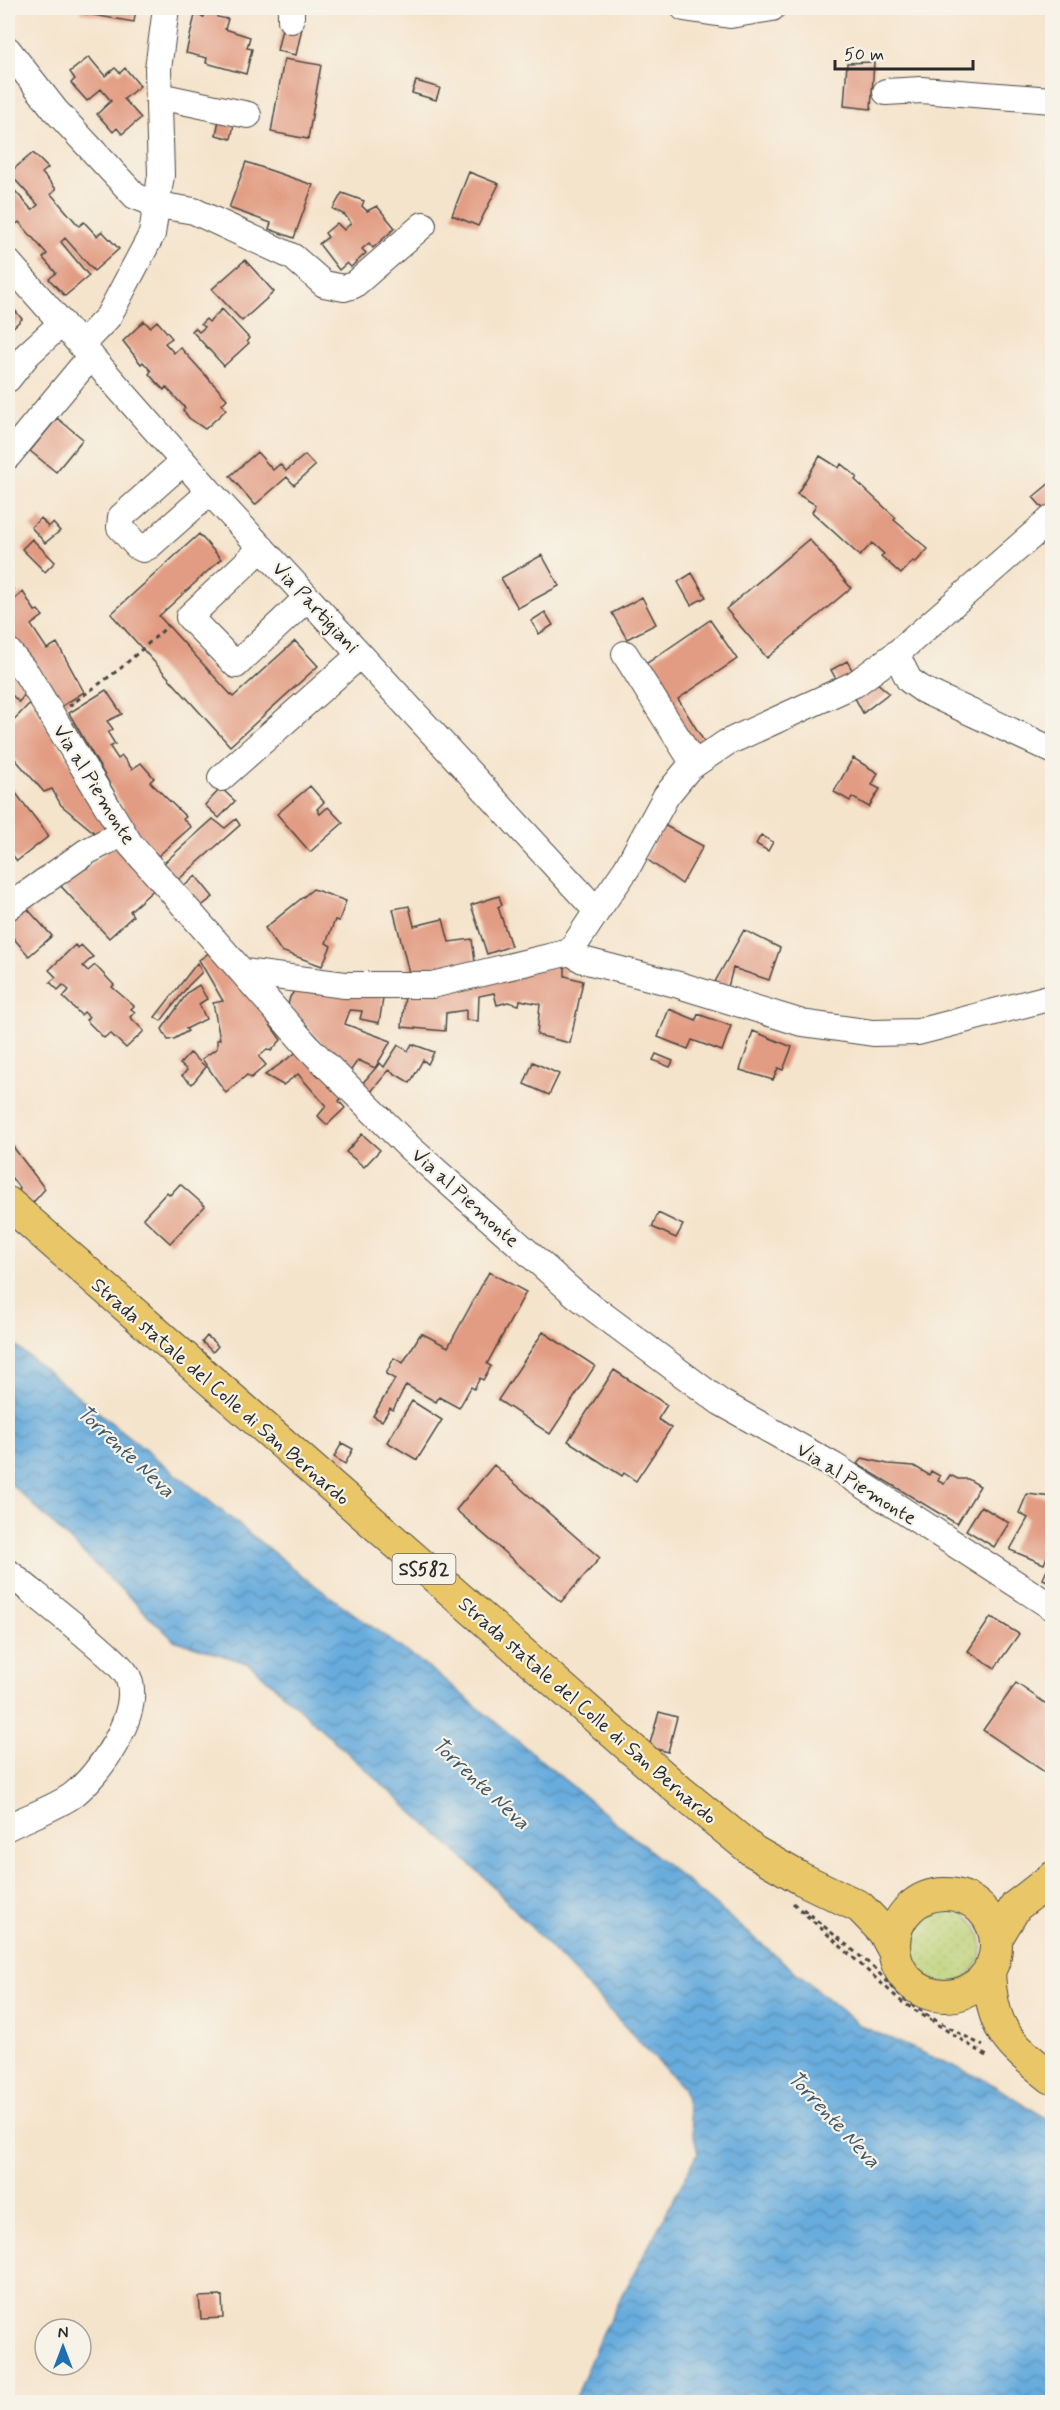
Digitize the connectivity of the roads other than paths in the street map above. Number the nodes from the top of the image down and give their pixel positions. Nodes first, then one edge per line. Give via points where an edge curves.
1 (166, 8) edge
2 (684, 8) edge
3 (771, 8) edge
4 (8, 50) edge
5 (886, 92) dead end
6 (159, 96) junction
7 (1053, 100) edge
8 (248, 115) dead end
9 (158, 205) junction
10 (423, 225) dead end
11 (8, 262) edge
12 (62, 323) junction
13 (86, 350) junction
14 (8, 379) edge
15 (8, 456) edge
16 (183, 462) junction
17 (210, 492) junction
18 (1053, 518) edge
19 (262, 548) junction
20 (307, 598) junction
21 (8, 651) edge
22 (625, 654) dead end
23 (896, 654) junction
24 (360, 655) junction
25 (1053, 750) edge
26 (694, 764) junction
27 (221, 778) dead end
28 (123, 832) junction
29 (8, 907) edge
30 (597, 911) junction
31 (570, 952) junction
32 (244, 972) junction
33 (1053, 998) edge
34 (8, 1203) edge
35 (8, 1572) edge
36 (1053, 1607) edge
37 (8, 1827) edge
38 (1042, 1885) edge
39 (971, 1901) junction
40 (913, 1905) junction
41 (860, 1907) junction
42 (996, 1939) junction
43 (894, 1951) junction
44 (988, 1972) junction
45 (943, 1996) junction
46 (992, 2035) junction
47 (1053, 2078) edge

1 - 6 street via 158,69
2 - 3 street via 730,15
4 - 9 street via 55,110 135,196
5 - 7 street via 921,90
6 - 8 street
6 - 9 street
9 - 10 street via 194,211 293,257 333,288 354,285
9 - 13 street via 152,234
11 - 12 street, Via Partigiani
12 - 13 street, Via Partigiani
12 - 14 street via 27,354
13 - 15 street
13 - 16 street, Via Partigiani
16 - 17 street, Via Partigiani
16 - 17 street via 121,517 120,526 137,546 149,546
17 - 19 street, Via Partigiani
18 - 23 street
19 - 20 street, Via Partigiani
19 - 20 street via 189,617 236,665
20 - 24 street, Via Partigiani
21 - 28 street, Via al Piemonte via 27,674
22 - 26 street
23 - 25 street via 909,680 923,690
23 - 26 street via 855,684 726,743
24 - 27 street
24 - 30 street, Via Partigiani
26 - 30 street via 666,796 627,868
28 - 29 street via 86,852
28 - 32 street, Via al Piemonte
30 - 31 street
31 - 32 street via 432,985 345,985
31 - 33 street via 583,960 802,1023 873,1033 918,1032
32 - 36 street, Via al Piemonte via 308,1047 410,1148 576,1295 720,1402 834,1466
34 - 41 main road, Strada statale del Colle di San Bernardo / SS582 via 713,1820 777,1865
35 - 37 street via 106,1654 127,1676 131,1698 122,1729 94,1775 72,1796
38 - 39 main road via 992,1902
38 - 42 main road via 1016,1906
39 - 40 main road via 944,1894
39 - 42 main road via 990,1920
40 - 41 main road, Strada statale del Colle di San Bernardo / SS582 via 890,1909
40 - 43 main road via 897,1928
41 - 43 main road, Strada statale del Colle di San Bernardo / SS582 via 884,1932
42 - 44 main road
43 - 45 main road via 900,1969 911,1982 926,1992
44 - 45 main road via 972,1988
44 - 46 main road
45 - 46 main road
46 - 47 main road via 1008,2038

